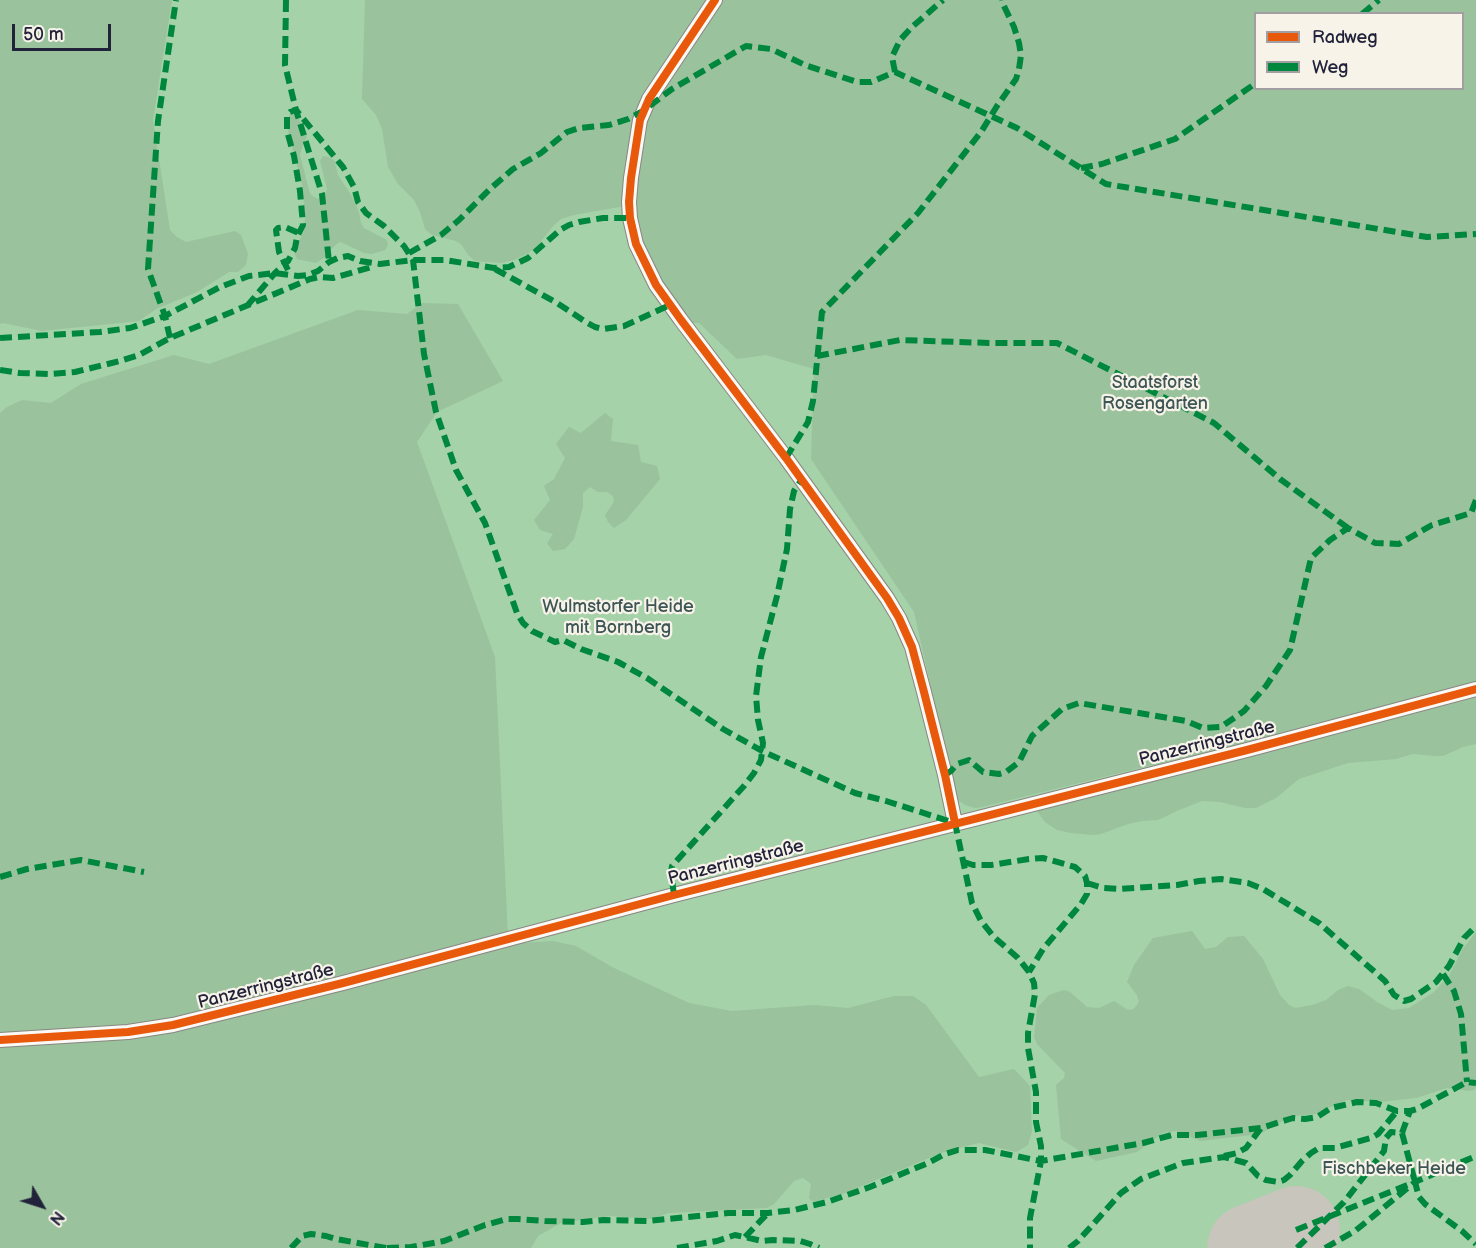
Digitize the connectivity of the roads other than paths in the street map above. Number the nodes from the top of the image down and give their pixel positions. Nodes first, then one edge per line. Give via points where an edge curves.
1 (715, 0) edge
2 (1476, 689) edge
3 (955, 823) junction
4 (0, 1040) edge

1 - 3 street via 653,92 640,120 629,201 636,244 656,285 786,458 899,618 912,647
2 - 3 street, Panzerringstraße
3 - 4 street, Panzerringstraße via 173,1025 128,1032

